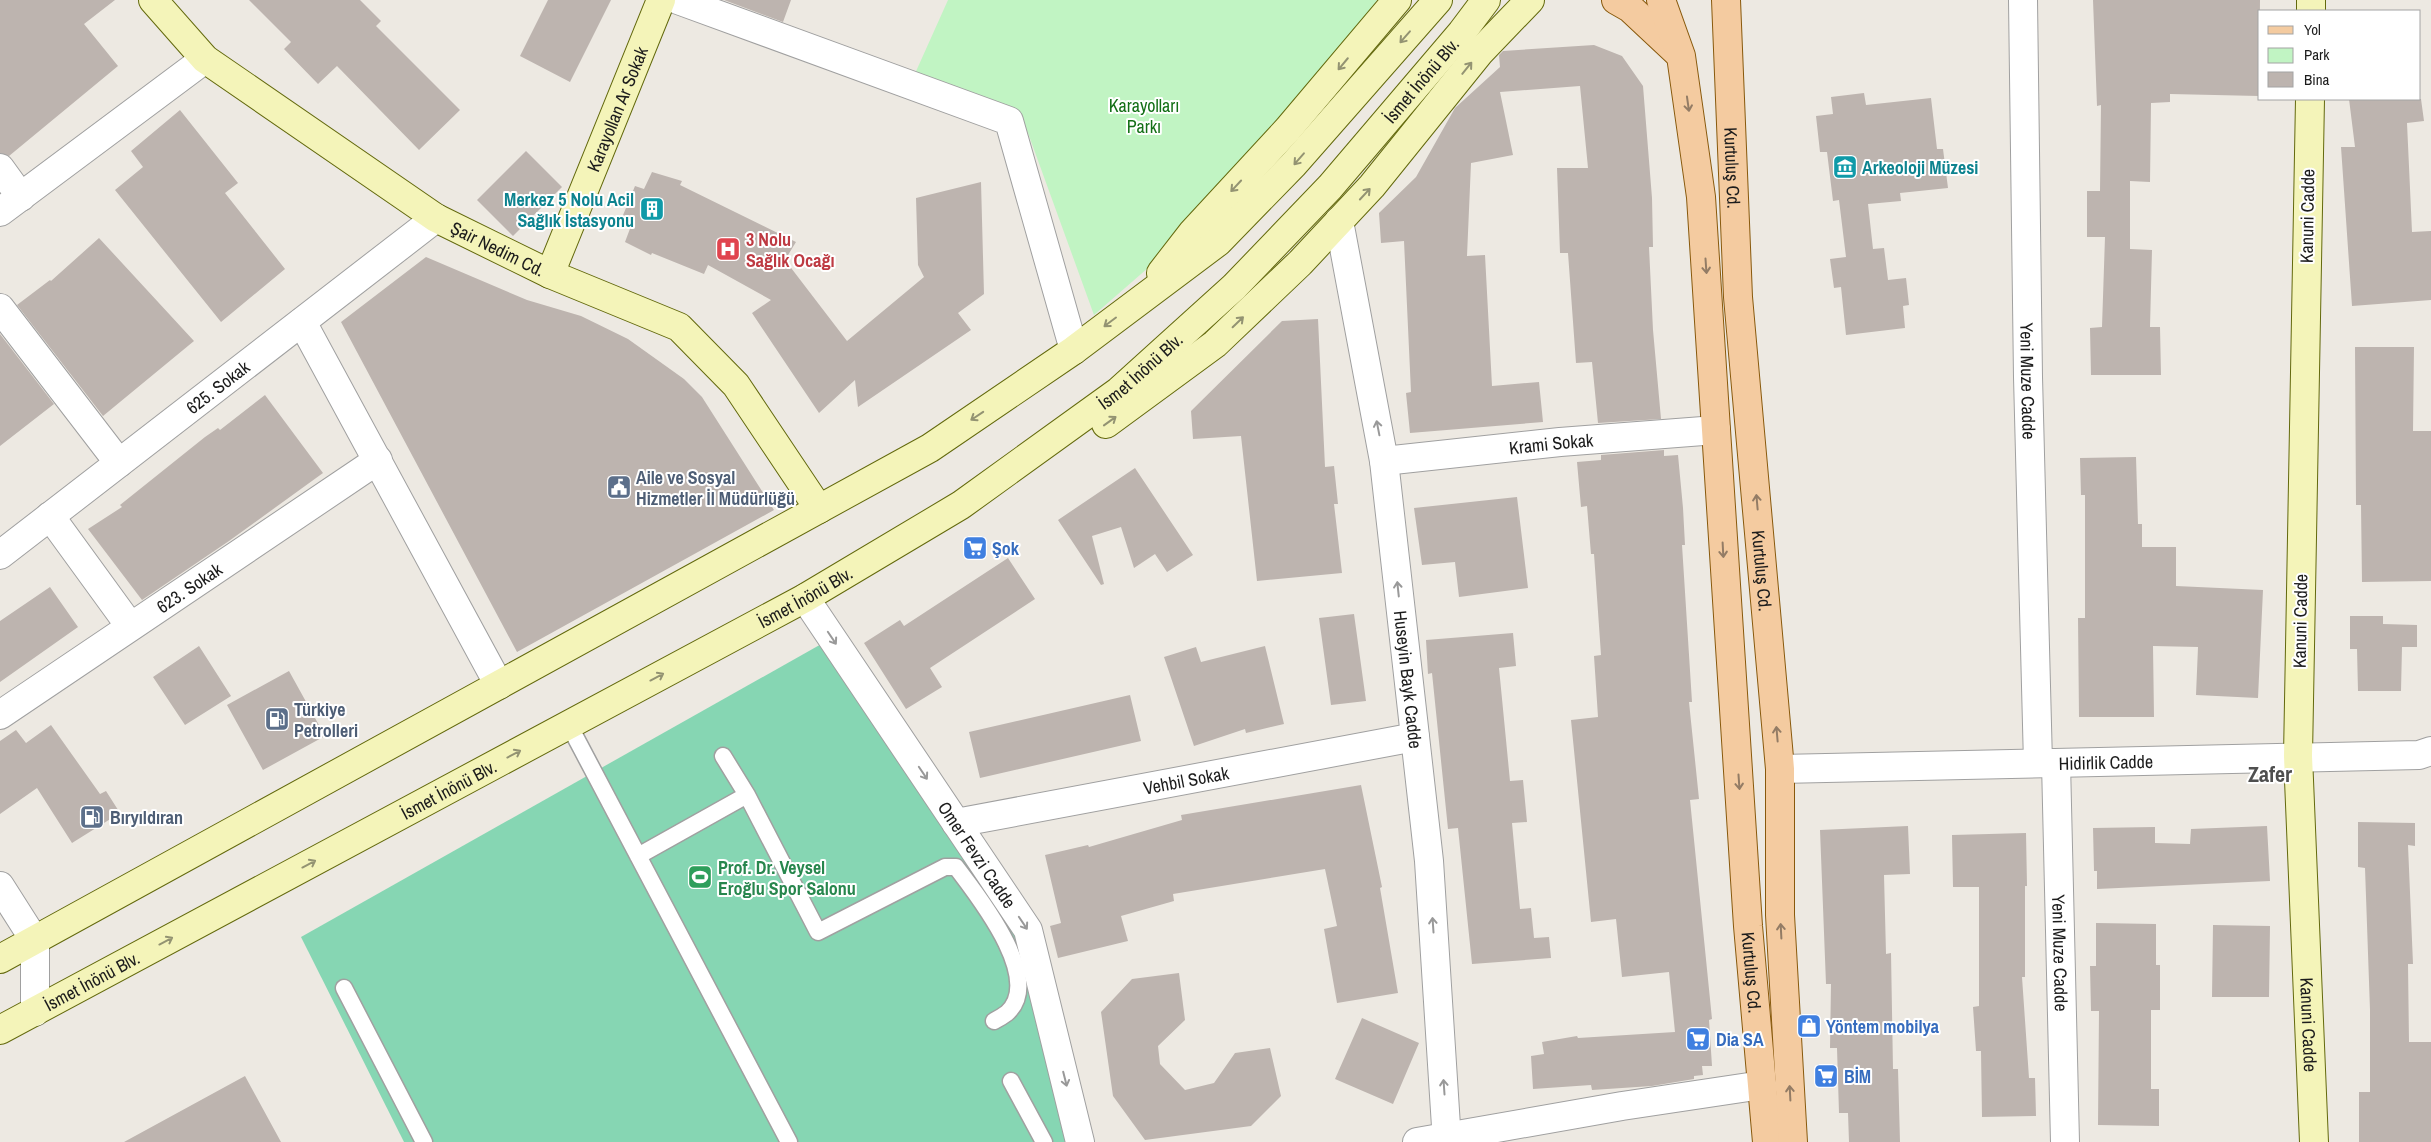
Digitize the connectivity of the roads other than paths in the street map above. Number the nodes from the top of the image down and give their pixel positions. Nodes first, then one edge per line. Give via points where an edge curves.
1 (153, 0) edge
2 (661, 0) edge
3 (678, 0) edge
4 (1397, 0) edge
5 (1438, 0) edge
6 (1486, 0) edge
7 (1529, 0) edge
8 (1616, 0) edge
9 (1661, 0) edge
10 (1726, 0) edge
11 (2023, 0) edge
12 (1681, 56) junction
13 (205, 59) junction
14 (2310, 100) edge
15 (0, 168) edge
16 (10, 205) edge
17 (436, 218) junction
18 (1339, 221) junction
19 (550, 274) junction
20 (1138, 302) junction
21 (0, 308) edge
22 (302, 322) junction
23 (1074, 350) junction
24 (1716, 430) junction
25 (378, 460) junction
26 (1384, 460) junction
27 (119, 463) junction
28 (961, 506) junction
29 (819, 509) junction
30 (50, 516) junction
31 (0, 555) edge
32 (806, 598) junction
33 (130, 626) junction
34 (499, 685) junction
35 (0, 715) edge
36 (569, 725) junction
37 (1415, 737) junction
38 (2431, 751) edge
39 (723, 756) dead end
40 (2298, 756) junction
41 (2047, 763) junction
42 (1780, 769) junction
43 (747, 795) junction
44 (956, 823) junction
45 (638, 856) junction
46 (0, 886) edge
47 (35, 940) junction
48 (0, 960) edge
49 (344, 988) dead end
50 (35, 1012) junction
51 (994, 1021) dead end
52 (0, 1030) edge
53 (1011, 1081) dead end
54 (1762, 1085) junction
55 (1447, 1139) edge
56 (424, 1142) edge
57 (789, 1142) edge
58 (1044, 1142) edge
59 (1080, 1142) edge
60 (1417, 1142) edge
61 (1767, 1142) edge
62 (1793, 1142) edge
63 (2065, 1142) edge
64 (2314, 1142) edge

1 - 13 main road, Şair Nedim Cd.
2 - 19 main road, Karayollan Ar Sokak
3 - 23 street via 1010,121
4 -> 20 main road via 1288,128 1192,233
5 -> 20 main road via 1294,166 1225,235
6 - 28 main road, İsmet İnönü Blv. via 1330,187 1234,286 1119,391
18 -> 7 main road via 1372,186 1480,52
8 - 12 main road via 1630,8
9 - 12 main road, Kurtuluş Cd.
42 -> 10 main road, Kurtuluş Cd. via 1738,297
11 - 41 street, Yeni Muze Cadde via 2028,377
12 -> 24 main road, Kurtuluş Cd. via 1701,197
13 - 16 street
13 - 17 main road, Şair Nedim Cd.
14 - 40 main road, Kanuni Cadde
15 - 16 street
17 - 19 main road, Şair Nedim Cd.
17 - 22 street, 625. Sokak
26 -> 18 street, Huseyin Bayk Cadde
28 -> 18 main road via 1084,440 1215,344
19 - 29 main road, Şair Nedim Cd. via 679,327 736,385
20 -> 23 main road
21 - 27 street
22 - 25 street
22 - 27 street, 625. Sokak
23 -> 29 main road via 930,448
24 - 26 street, Krami Sokak
24 -> 54 main road, Kurtuluş Cd.
25 - 33 street, 623. Sokak
25 - 34 street
37 -> 26 street, Huseyin Bayk Cadde
27 - 30 street, 625. Sokak
28 - 32 main road, İsmet İnönü Blv.
29 - 34 main road
30 - 31 street, 625. Sokak
30 - 33 street
36 -> 32 main road, İsmet İnönü Blv.
32 -> 44 street, Omer Fevzi Cadde
33 - 35 street, 623. Sokak
34 - 47 main road
36 - 45 lane
50 -> 36 main road, İsmet İnönü Blv.
37 - 44 street, Vehbil Sokak
55 -> 37 street, Huseyin Bayk Cadde via 1429,861
38 - 40 street, Hidirlik Cadde via 2419,755
39 - 43 lane
40 - 41 street, Hidirlik Cadde
40 - 64 main road, Kanuni Cadde
41 - 42 street, Hidirlik Cadde
41 - 63 street, Yeni Muze Cadde
62 -> 42 main road, Kurtuluş Cd. via 1780,915
43 - 45 lane
43 - 51 lane via 818,932 945,867 956,867 996,925 1016,967 1018,991 1008,1012
44 -> 59 street, Omer Fevzi Cadde via 1028,930
45 - 57 lane
46 - 47 street
47 - 48 main road
47 - 50 street
49 - 56 lane
50 - 52 main road, İsmet İnönü Blv.
53 - 58 lane
54 - 55 street via 1622,1106
54 - 61 main road, Kurtuluş Cd.
55 - 60 street

